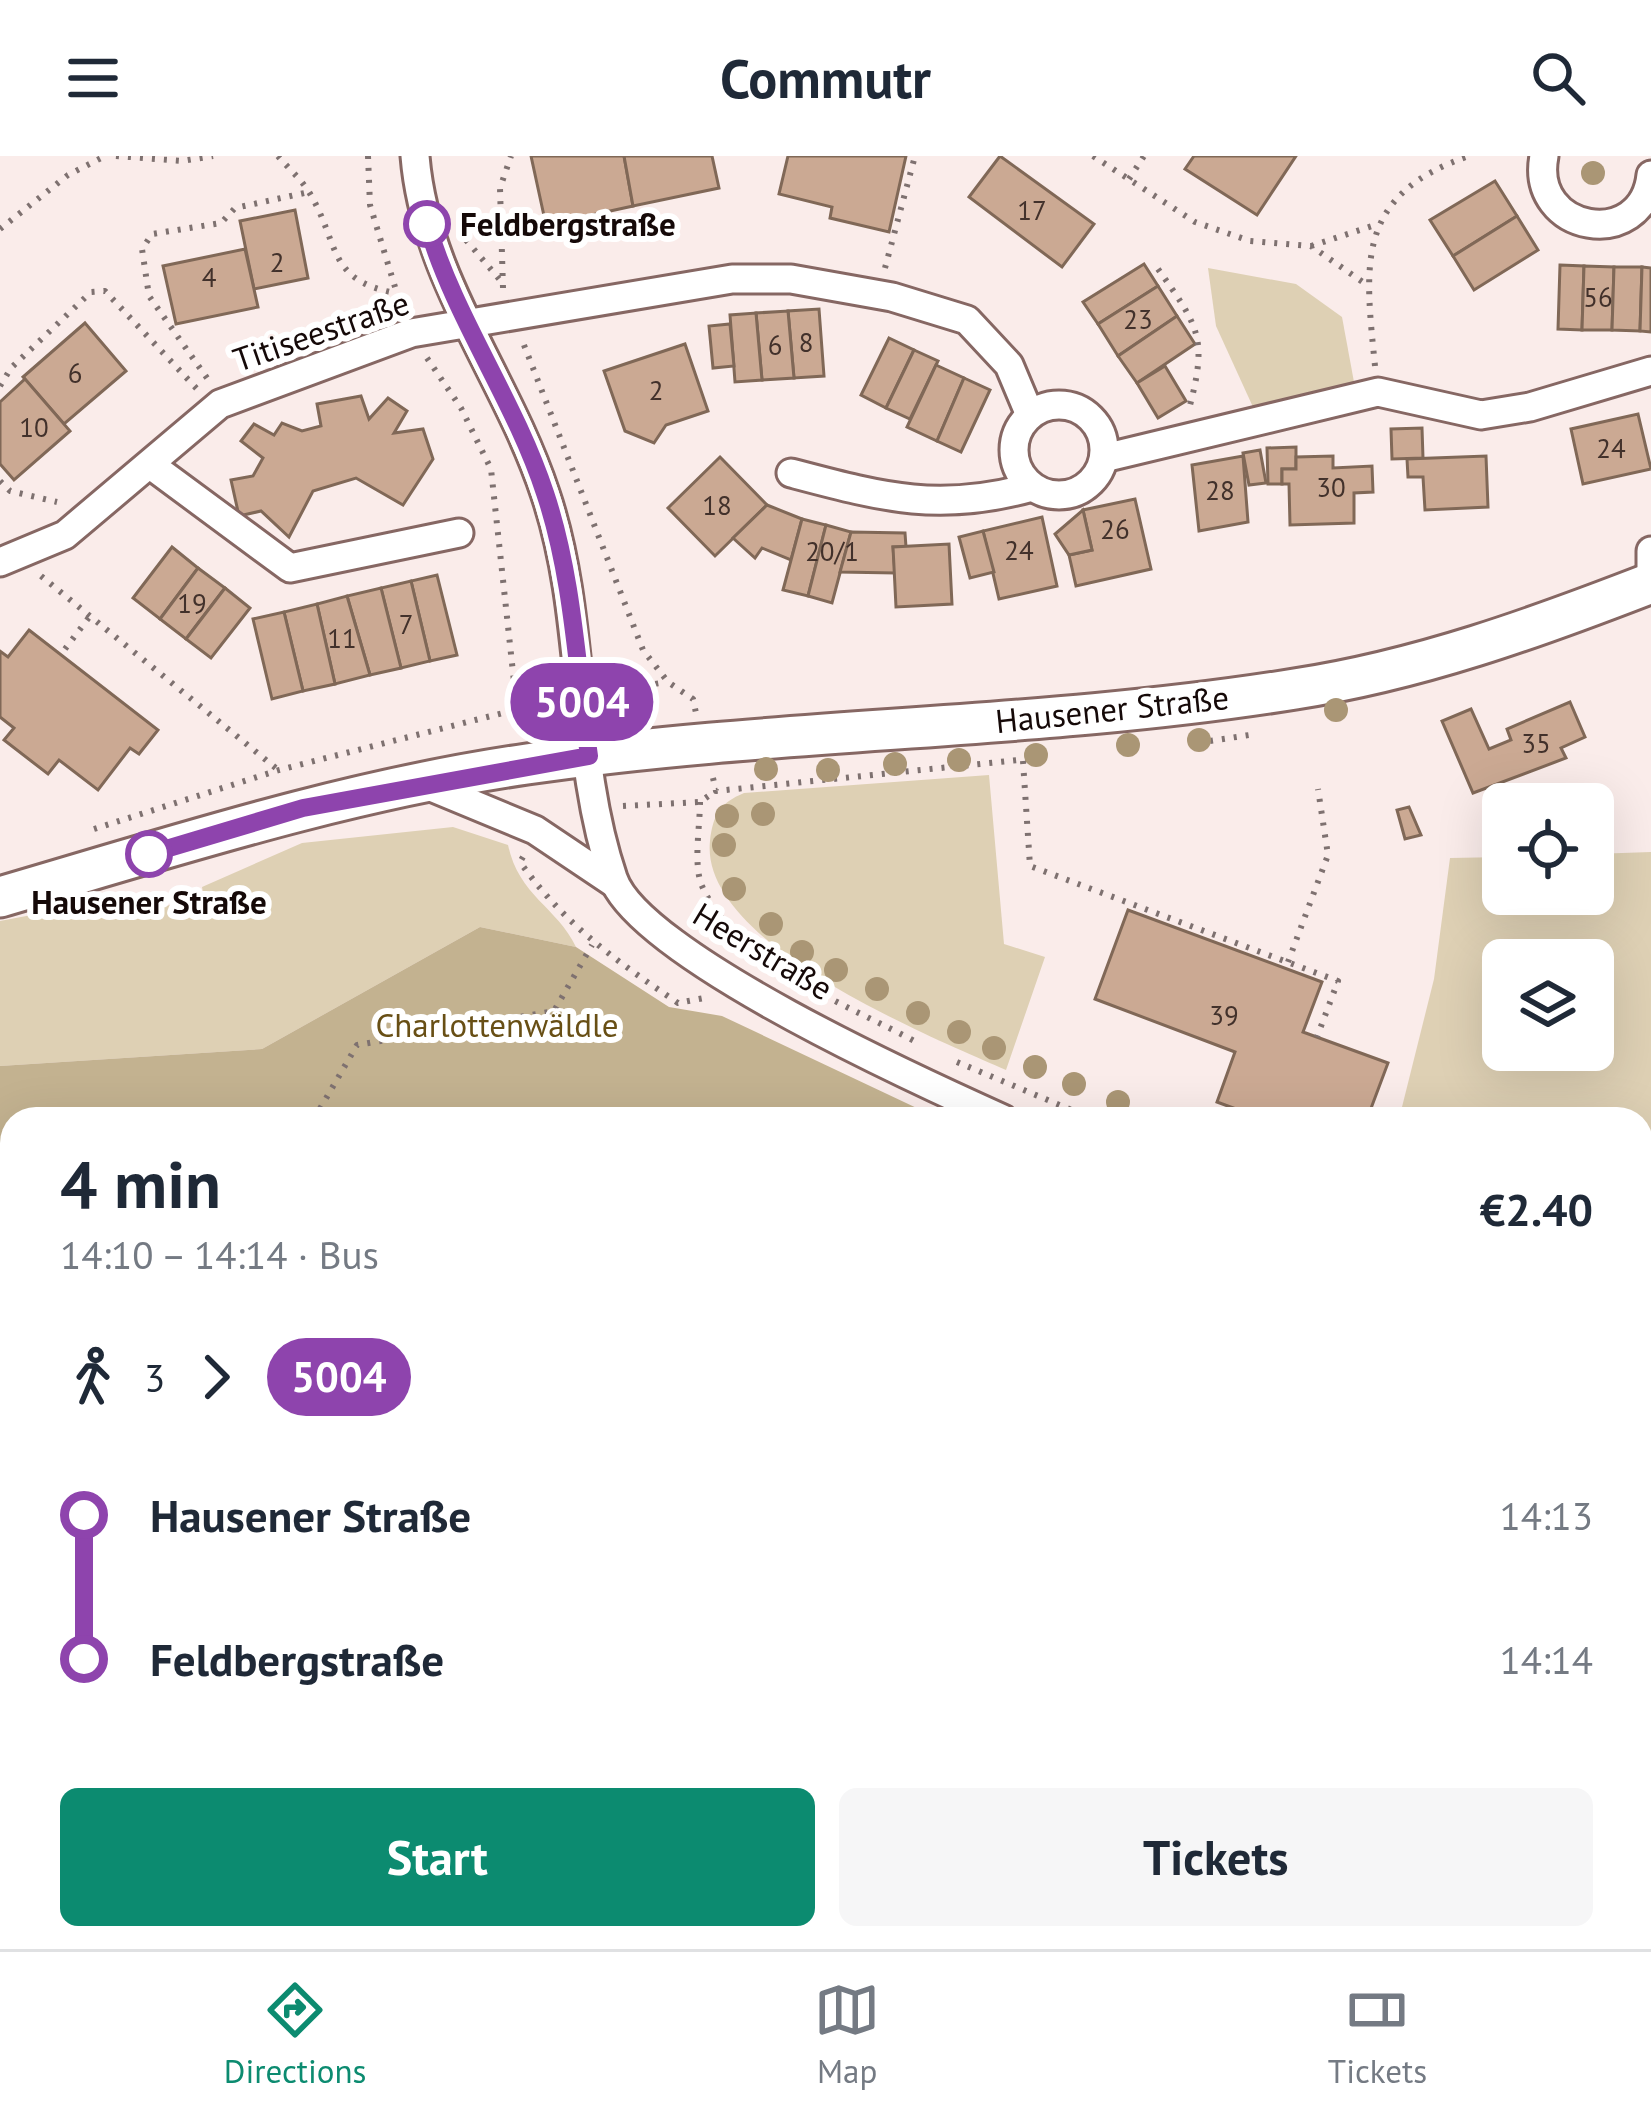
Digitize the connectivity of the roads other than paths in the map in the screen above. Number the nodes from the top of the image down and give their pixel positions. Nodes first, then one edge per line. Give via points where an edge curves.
1 (415, 156) edge
2 (1544, 156) edge
3 (1649, 156) edge
4 (1651, 170) edge
5 (466, 327) junction
6 (1651, 370) edge
7 (1030, 415) junction
8 (1104, 458) junction
9 (152, 466) junction
10 (791, 473) dead end
11 (1032, 487) junction
12 (459, 533) dead end
13 (1651, 550) edge
14 (0, 562) edge
15 (1651, 566) edge
16 (1651, 584) edge
17 (589, 756) junction
18 (424, 784) junction
19 (614, 883) junction
20 (0, 897) edge
21 (980, 1107) edge

1 - 5 street via 430,234
2 - 4 street via 1546,193 1582,225 1630,215
3 - 4 street
5 - 7 street, Titiseestraße via 732,279 791,279 967,320 1009,365
5 - 9 street, Titiseestraße via 411,333 215,392
5 - 17 street via 546,495
6 - 8 street via 1480,415 1378,392
7 - 8 street via 1076,407 1099,428
7 - 11 street via 1014,452
8 - 11 street via 1093,482 1070,495
9 - 12 street via 290,568
9 - 14 street, Titiseestraße via 64,535
10 - 11 street via 901,498 978,502
13 - 15 street
16 - 17 main road, Hausener Straße via 1496,644 1299,689
17 - 18 main road, Hausener Straße
17 - 19 street
18 - 19 street, Heerstraße via 535,830
18 - 20 main road, Hausener Straße via 303,808
19 - 21 street, Heerstraße via 674,941 743,988

